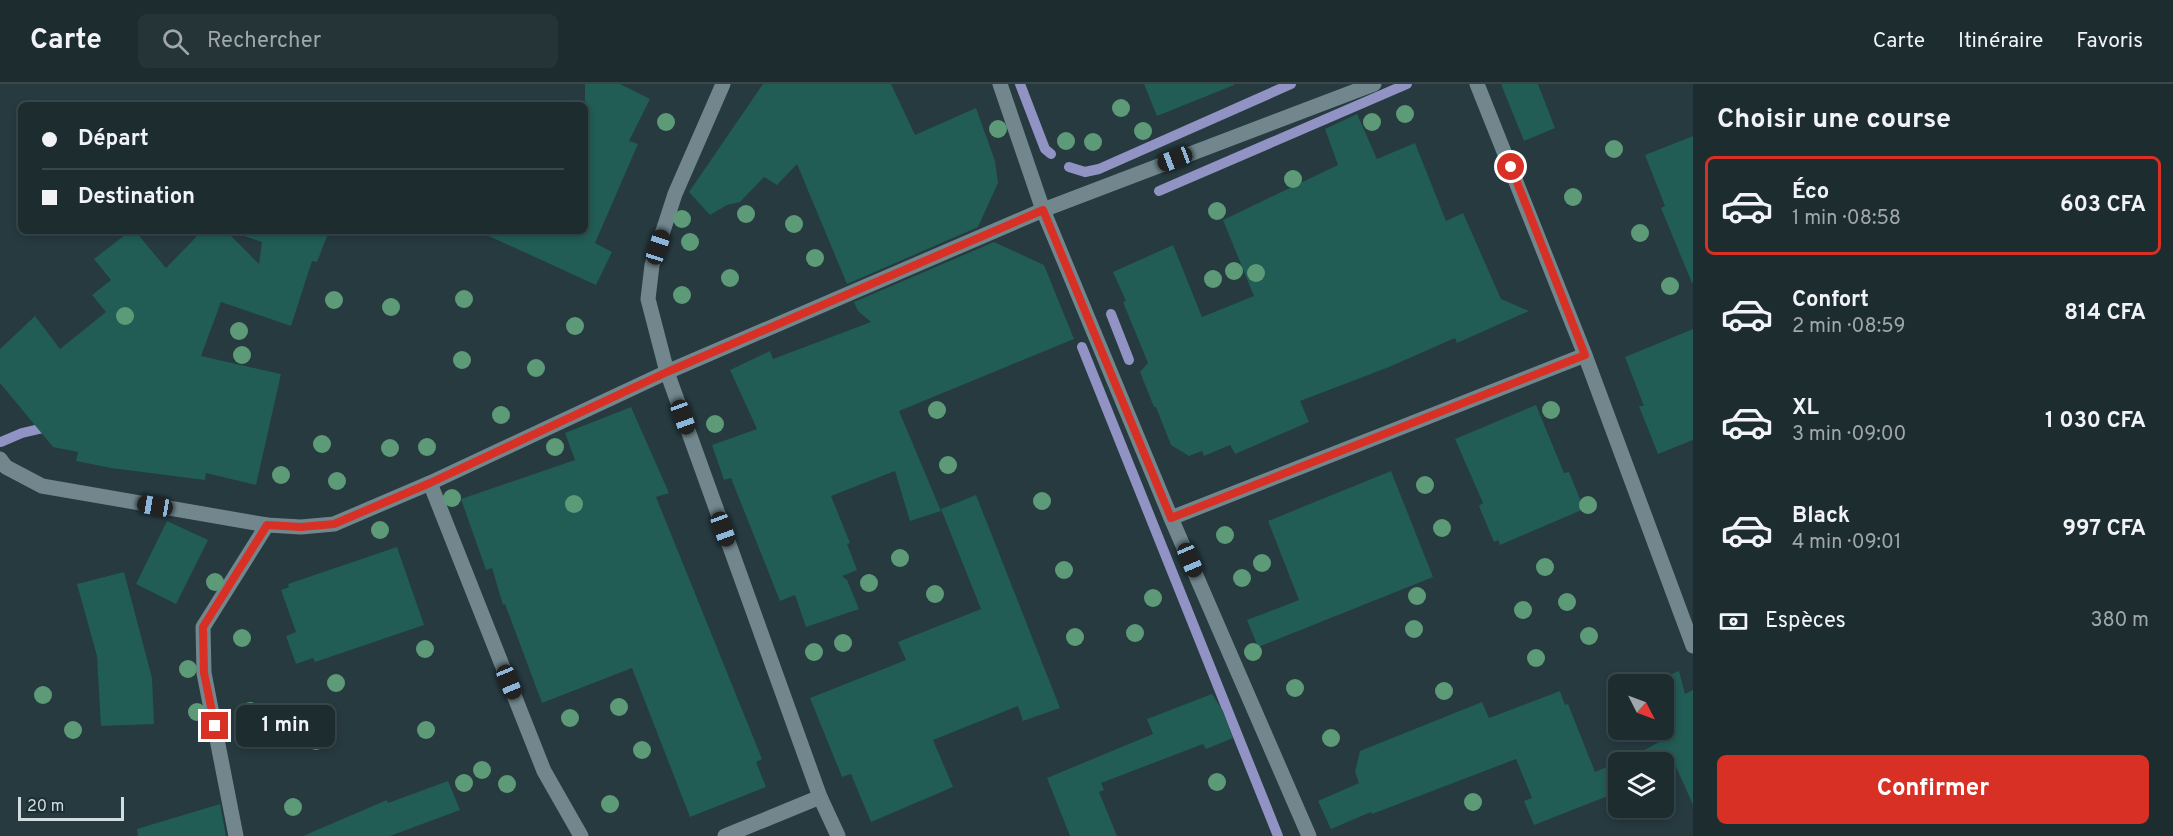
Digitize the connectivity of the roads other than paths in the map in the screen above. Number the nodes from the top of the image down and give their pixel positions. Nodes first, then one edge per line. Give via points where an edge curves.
1 (723, 84) edge
2 (1000, 84) edge
3 (1374, 84) edge
4 (1478, 84) edge
5 (1043, 210) junction
6 (1585, 355) junction
7 (667, 372) junction
8 (0, 459) edge
9 (430, 483) junction
10 (1171, 518) junction
11 (267, 525) junction
12 (1693, 646) edge
13 (820, 796) junction
14 (236, 836) edge
15 (581, 836) edge
16 (725, 836) edge
17 (838, 836) edge
18 (1308, 836) edge

1 - 7 street via 675,194 652,265 648,299
2 - 5 street
3 - 5 street
4 - 6 street
5 - 7 street
5 - 10 street
6 - 10 street
6 - 12 street
7 - 9 street
7 - 13 street
8 - 11 street via 6,467 42,486
9 - 11 street via 334,524
9 - 15 street via 544,771
10 - 18 street
11 - 14 street via 203,627 204,673
13 - 16 street
13 - 17 street

